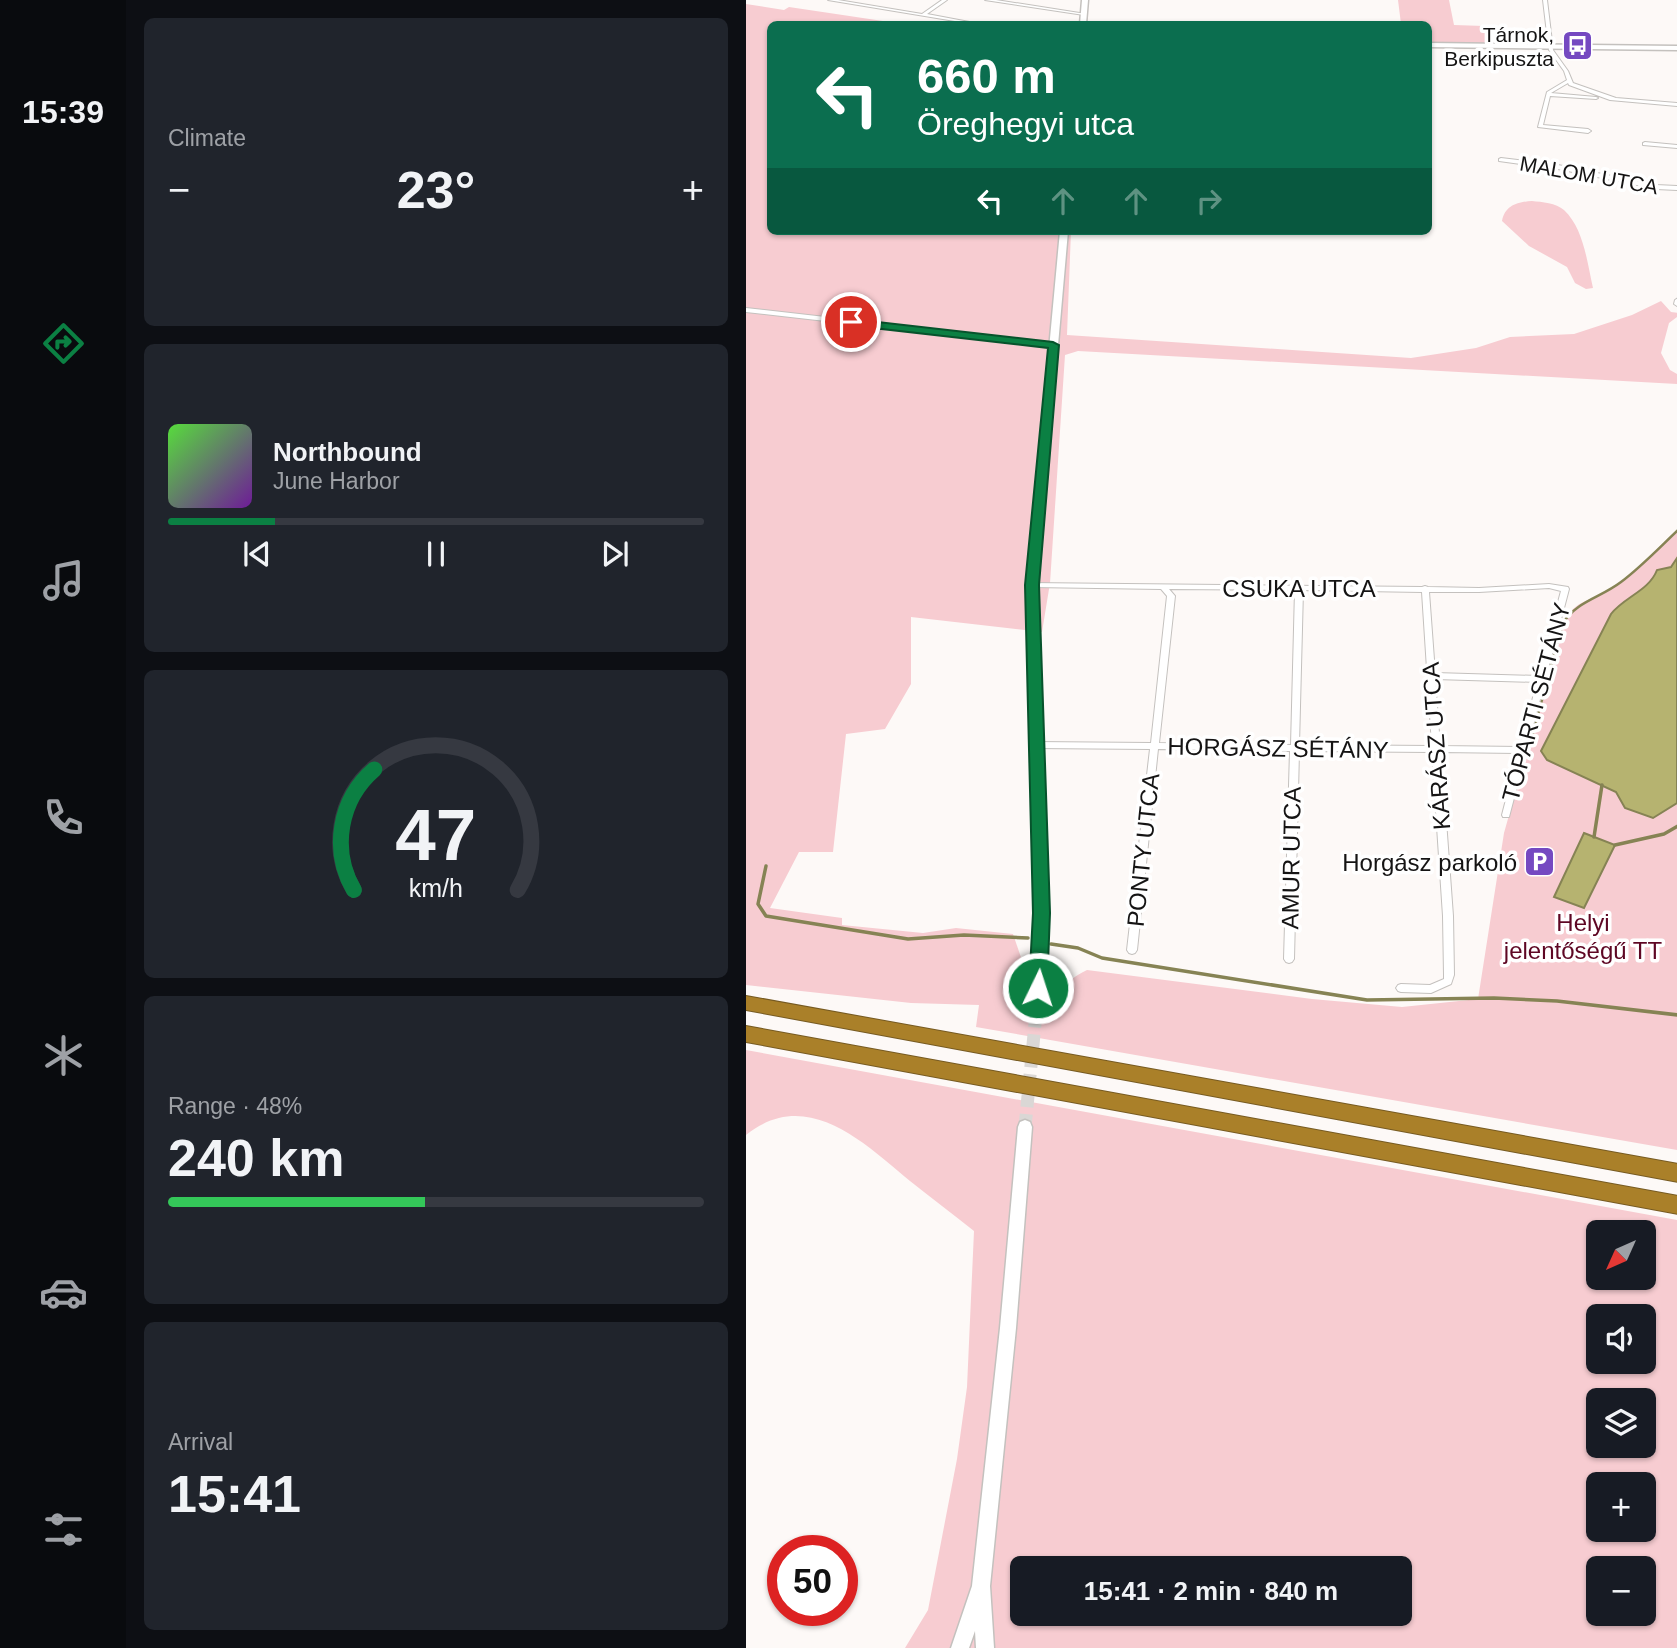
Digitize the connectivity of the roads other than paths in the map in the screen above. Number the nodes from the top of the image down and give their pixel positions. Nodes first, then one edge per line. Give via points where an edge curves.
1 (830, 0) edge
2 (945, 0) edge
3 (987, 0) edge
4 (1085, 0) edge
5 (1545, 0) edge
6 (1084, 14) junction
7 (923, 15) junction
8 (960, 21) edge
9 (1083, 21) edge
10 (1432, 46) edge
11 (1551, 47) junction
12 (1678, 48) edge
13 (1569, 82) junction
14 (1548, 94) junction
15 (1614, 99) junction
16 (1678, 105) edge
17 (1588, 131) dead end
18 (1645, 144) dead end
19 (1678, 147) edge
20 (1501, 160) dead end
21 (1678, 188) edge
22 (1064, 235) edge
23 (746, 310) edge
24 (1053, 345) junction
25 (1032, 585) junction
26 (1163, 586) junction
27 (1299, 588) junction
28 (1425, 588) junction
29 (1565, 589) joint
30 (1431, 676) junction
31 (1541, 679) junction
32 (1035, 745) junction
33 (1154, 746) junction
34 (1293, 748) junction
35 (1434, 749) junction
36 (1521, 750) junction
37 (1506, 815) dead end
38 (1132, 950) dead end
39 (1289, 959) dead end
40 (1401, 988) dead end
41 (746, 1003) edge
42 (1036, 1014) tunnel mouth
43 (746, 1034) edge
44 (1025, 1127) tunnel mouth
45 (1678, 1173) edge
46 (1678, 1205) edge
47 (981, 1586) junction
48 (960, 1648) edge
49 (985, 1648) edge

1 - 7 street
2 - 7 street
3 - 6 street
4 - 6 main road
5 - 11 street
6 - 9 main road
7 - 8 street
10 - 11 street
11 - 12 street
11 - 13 street
13 - 14 street
13 - 15 street
14 - 15 street
14 - 17 street via 1540,126
15 - 16 street
18 - 19 street
20 - 21 street, MALOM UTCA
22 - 24 main road
23 - 24 street
24 - 25 main road
25 - 26 street, CSUKA UTCA
25 - 32 main road
26 - 27 street, CSUKA UTCA
26 - 33 street, PONTY UTCA via 1171,596
27 - 28 street, CSUKA UTCA
27 - 34 street, AMUR UTCA
28 - 29 street, CSUKA UTCA
28 - 30 street, KÁRÁSZ UTCA
29 - 31 street, TÓPARTI SÉTÁNY
30 - 31 street
30 - 35 street, KÁRÁSZ UTCA
31 - 36 street, TÓPARTI SÉTÁNY
32 - 33 street, HORGÁSZ SÉTÁNY
32 - 42 main road via 1042,913
33 - 34 street, HORGÁSZ SÉTÁNY
33 - 38 street, PONTY UTCA
34 - 35 street, HORGÁSZ SÉTÁNY
34 - 39 street, AMUR UTCA
35 - 36 street, HORGÁSZ SÉTÁNY
35 - 40 street, KÁRÁSZ UTCA via 1449,975 1439,987
36 - 37 street, TÓPARTI SÉTÁNY
41 - 45 highway
43 - 46 highway
44 - 47 main road
47 - 48 main road
47 - 49 main road

